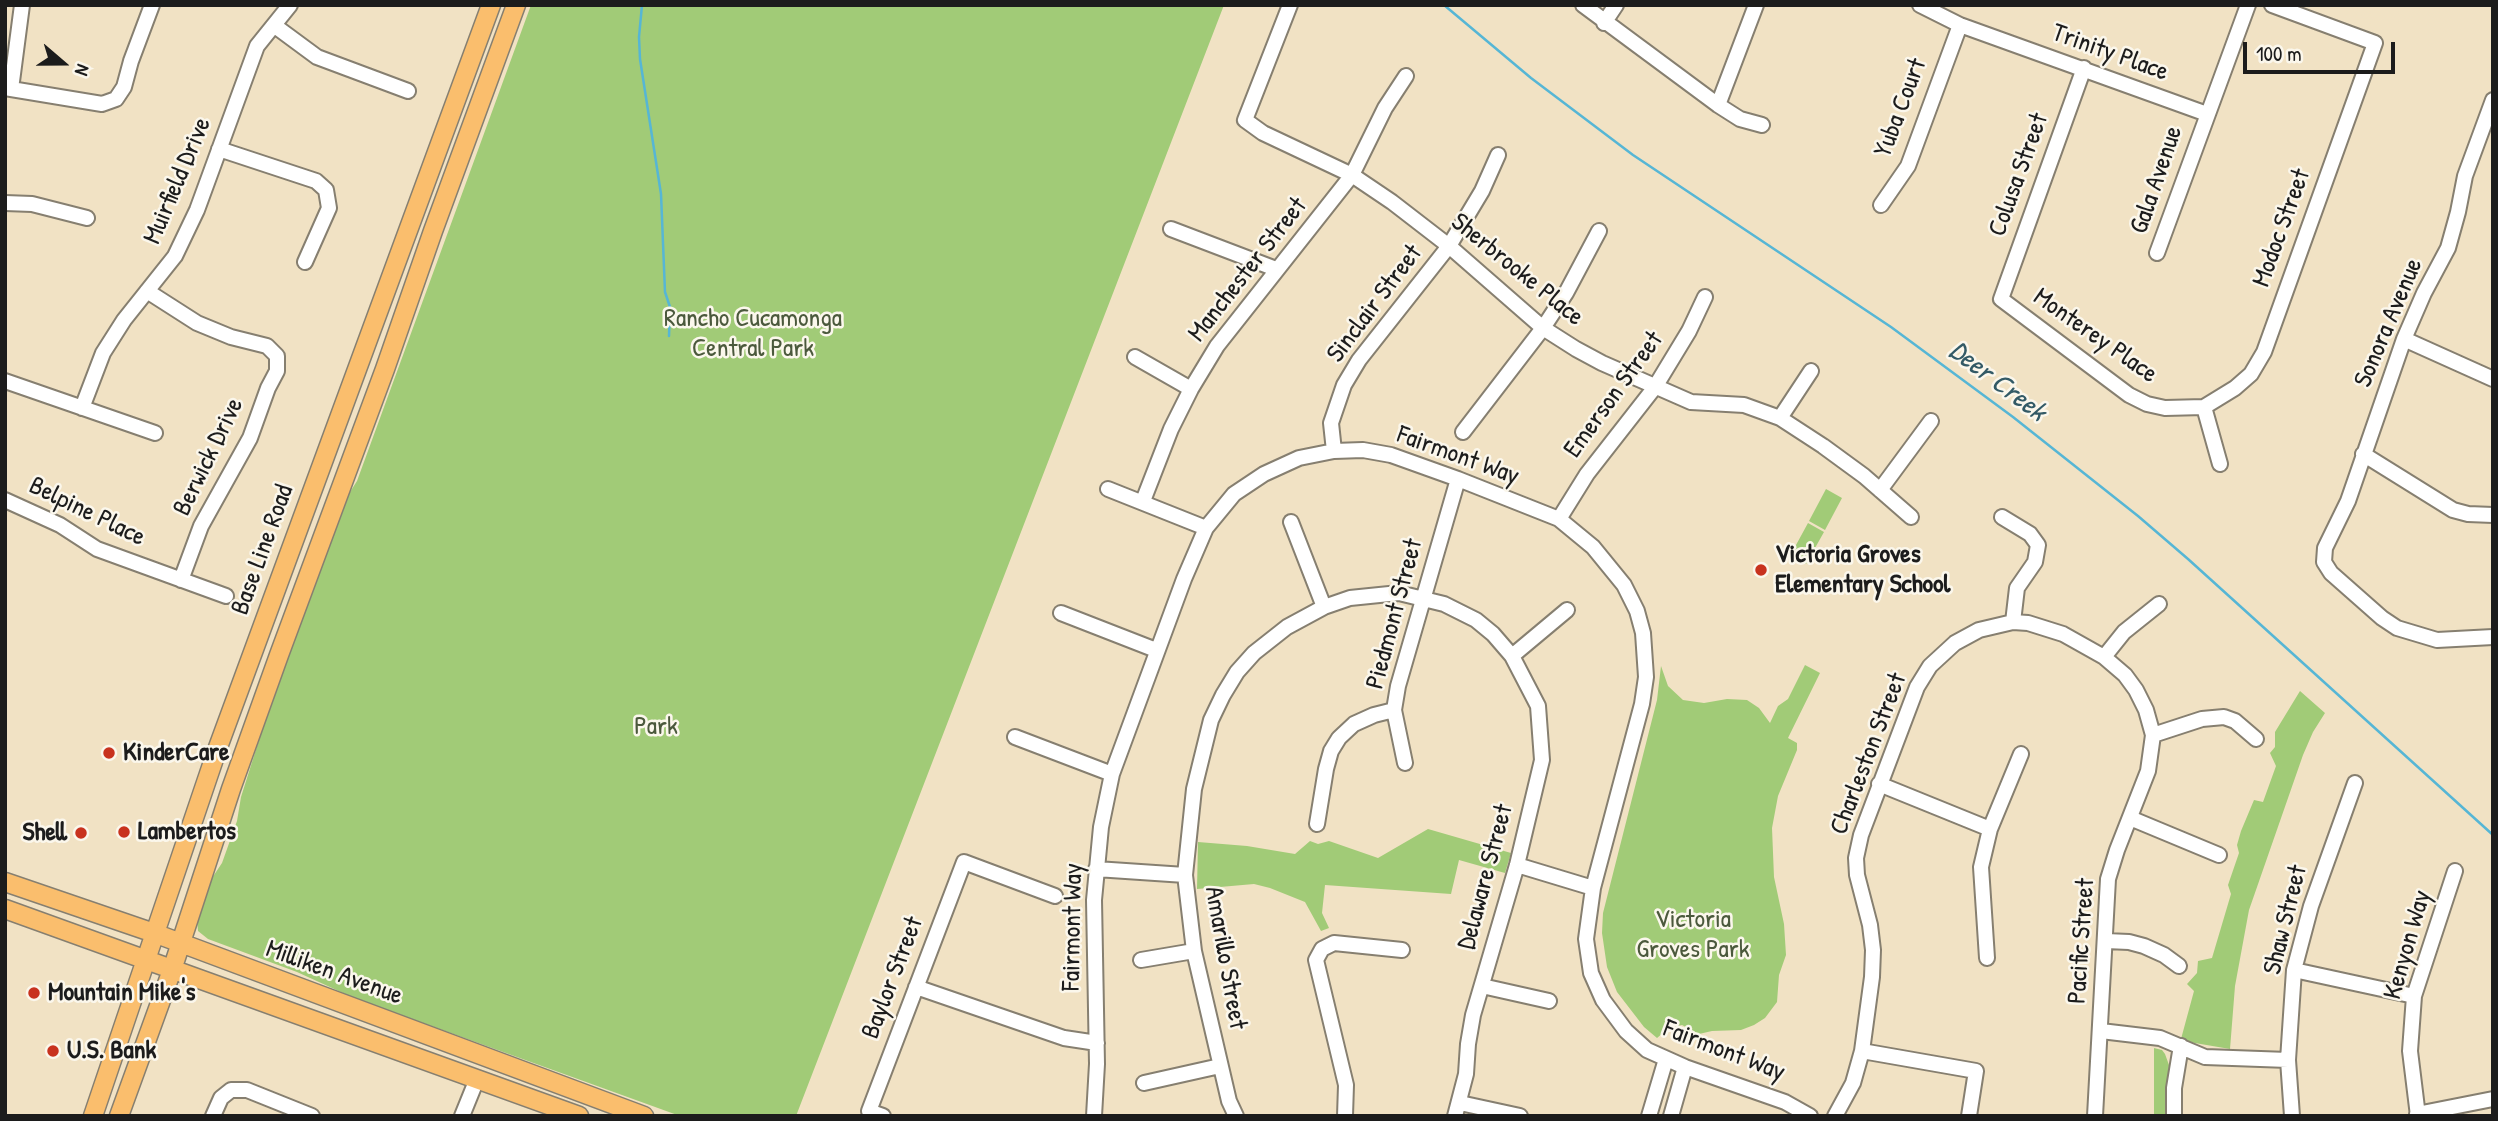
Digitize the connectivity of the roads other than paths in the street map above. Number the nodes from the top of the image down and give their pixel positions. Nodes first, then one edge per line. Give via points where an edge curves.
1 (22, 5) edge
2 (152, 5) edge
3 (290, 5) edge
4 (491, 5) edge
5 (516, 5) edge
6 (1290, 5) edge
7 (1583, 5) edge
8 (1616, 5) edge
9 (1756, 5) edge
10 (1920, 5) edge
11 (2248, 5) edge
12 (2272, 5) edge
13 (1604, 23) junction
14 (1959, 24) junction
15 (275, 26) junction
16 (2084, 68) junction
17 (1406, 76) dead end
18 (8, 89) edge
19 (408, 91) dead end
20 (2493, 100) edge
21 (1718, 105) junction
22 (2207, 114) junction
23 (1762, 125) dead end
24 (219, 149) junction
25 (1498, 155) dead end
26 (1352, 175) junction
27 (5, 203) edge
28 (1881, 205) dead end
29 (87, 218) dead end
30 (1171, 229) dead end
31 (1599, 232) dead end
32 (1449, 246) junction
33 (2157, 253) dead end
34 (305, 262) dead end
35 (1276, 269) junction
36 (147, 291) junction
37 (1705, 298) dead end
38 (2001, 299) joint
39 (1543, 328) junction
40 (2404, 340) junction
41 (1135, 357) dead end
42 (1811, 371) dead end
43 (2493, 379) edge
44 (5, 381) edge
45 (1655, 387) junction
46 (1191, 388) junction
47 (2204, 407) junction
48 (82, 408) junction
49 (1780, 418) junction
50 (1931, 421) dead end
51 (1463, 432) dead end
52 (155, 433) dead end
53 (1334, 452) junction
54 (2362, 454) junction
55 (2220, 464) dead end
56 (1458, 479) junction
57 (1108, 489) dead end
58 (1880, 490) junction
59 (5, 500) edge
60 (1143, 501) junction
61 (2493, 514) edge
62 (1910, 517) dead end
63 (2002, 517) dead end
64 (1559, 519) junction
65 (1291, 522) dead end
66 (1206, 528) junction
67 (181, 580) junction
68 (226, 596) dead end
69 (1423, 597) junction
70 (2159, 604) dead end
71 (1324, 607) junction
72 (1567, 610) dead end
73 (1061, 612) dead end
74 (2013, 622) junction
75 (2493, 637) edge
76 (1156, 650) junction
77 (1512, 656) junction
78 (2104, 657) junction
79 (1394, 710) junction
80 (2153, 735) junction
81 (1014, 737) dead end
82 (2256, 739) dead end
83 (2021, 754) dead end
84 (1405, 763) dead end
85 (1112, 774) junction
86 (2355, 783) dead end
87 (1880, 784) junction
88 (2130, 818) junction
89 (1317, 824) dead end
90 (1990, 830) junction
91 (2219, 855) dead end
92 (1517, 865) junction
93 (1096, 869) junction
94 (2455, 871) dead end
95 (1185, 874) junction
96 (5, 882) edge
97 (1593, 888) junction
98 (1055, 896) dead end
99 (5, 909) edge
100 (154, 933) junction
101 (2105, 942) junction
102 (181, 944) junction
103 (1402, 950) dead end
104 (1194, 951) junction
105 (1987, 958) dead end
106 (1141, 960) dead end
107 (146, 961) junction
108 (2179, 966) dead end
109 (172, 970) junction
110 (2294, 970) junction
111 (1482, 986) junction
112 (916, 987) junction
113 (2414, 996) junction
114 (1549, 1001) dead end
115 (2101, 1031) junction
116 (1097, 1043) junction
117 (2181, 1046) junction
118 (1862, 1051) junction
119 (1666, 1059) junction
120 (2288, 1060) junction
121 (1220, 1066) junction
122 (1685, 1067) junction
123 (477, 1079) junction
124 (1144, 1083) dead end
125 (2493, 1099) edge
126 (1457, 1110) edge
127 (876, 1113) edge
128 (2417, 1115) edge
129 (93, 1116) edge
130 (119, 1116) edge
131 (213, 1116) edge
132 (312, 1116) edge
133 (462, 1116) edge
134 (579, 1116) edge
135 (644, 1116) edge
136 (1094, 1116) edge
137 (1236, 1116) edge
138 (1345, 1116) edge
139 (1520, 1116) edge
140 (1649, 1116) edge
141 (1671, 1116) edge
142 (1810, 1116) edge
143 (1835, 1116) edge
144 (1969, 1116) edge
145 (2095, 1116) edge
146 (2174, 1116) edge
147 (2292, 1116) edge

1 - 18 street
2 - 18 street via 116,99 102,104
3 - 15 street, Muirfield Drive
4 - 100 main road, Base Line Road
5 - 102 main road, Base Line Road via 270,679
6 - 26 street, Sherbrooke Place via 1245,120
7 - 13 street
8 - 13 street
9 - 21 street
10 - 14 street, Trinity Place
11 - 22 street, Gala Avenue
12 - 47 street, Modoc Street via 2375,43 2264,352 2251,374
13 - 21 street
14 - 16 street, Trinity Place
14 - 28 street, Yuba Court via 1908,166
15 - 19 street via 317,57
15 - 24 street, Muirfield Drive via 257,46
16 - 22 street, Trinity Place
16 - 38 street, Colusa Street
17 - 26 street, Manchester Street
20 - 40 street, Sonora Avenue via 2465,176 2448,248
21 - 23 street via 1740,119
22 - 33 street, Gala Avenue
24 - 34 street via 316,181 326,190 328,208
24 - 36 street, Muirfield Drive via 175,256
25 - 32 street, Sinclair Street
26 - 32 street, Sherbrooke Place
26 - 35 street, Manchester Street
27 - 29 street via 32,204
30 - 35 street
31 - 39 street
32 - 39 street, Sherbrooke Place
32 - 53 street, Sinclair Street via 1344,385 1331,423
35 - 46 street, Manchester Street
36 - 48 street, Muirfield Drive via 103,354
36 - 67 street, Berwick Drive via 197,323 267,346 277,356 277,371 250,438 201,526
37 - 45 street, Emerson Street
38 - 47 street, Monterey Place via 2129,395 2165,408
39 - 45 street, Sherbrooke Place
39 - 51 street
40 - 43 street
40 - 54 street, Sonora Avenue
41 - 46 street
42 - 49 street
44 - 48 street
45 - 49 street, Sherbrooke Place via 1691,401 1744,405
45 - 64 street, Emerson Street via 1587,474
46 - 60 street, Manchester Street
47 - 55 street
48 - 52 street
49 - 58 street, Sherbrooke Place
50 - 58 street
53 - 56 street, Fairmont Way via 1363,450 1391,455
53 - 66 street, Fairmont Way via 1298,458 1264,474 1234,494
54 - 61 street via 2453,510
54 - 75 street, Sonora Avenue via 2323,562 2397,628 2437,640
56 - 64 street, Fairmont Way
56 - 69 street, Piedmont Street
57 - 60 street
58 - 62 street, Sherbrooke Place
59 - 67 street, Belpine Place via 60,525 97,550
60 - 66 street
63 - 74 street via 2031,534 2038,545 2035,562 2017,588
64 - 97 street, Fairmont Way via 1593,547 1624,585 1637,611 1645,654 1642,704
65 - 71 street
66 - 76 street, Fairmont Way
67 - 68 street, Belpine Place
69 - 71 street, Amarillo Street via 1374,594
69 - 77 street, Delaware Street via 1476,620
69 - 79 street, Piedmont Street
70 - 78 street via 2124,632
71 - 95 street, Amarillo Street via 1287,627 1254,653 1223,695 1211,720 1194,789
72 - 77 street
73 - 76 street
74 - 78 street via 2063,634
74 - 87 street, Charleston Street via 1979,630 1955,643 1930,666 1917,687
76 - 85 street, Fairmont Way
77 - 92 street, Delaware Street via 1538,706 1542,760
78 - 80 street via 2136,690
79 - 84 street, Piedmont Street
79 - 89 street via 1354,724 1339,738 1326,769
80 - 82 street via 2224,717
80 - 88 street, Pacific Street via 2148,771
81 - 85 street
83 - 90 street
85 - 93 street, Fairmont Way
86 - 110 street, Shaw Street via 2311,906
87 - 90 street
87 - 118 street, Charleston Street via 1856,858 1873,950
88 - 91 street
88 - 101 street, Pacific Street via 2108,879
90 - 105 street via 1981,867
92 - 97 street
92 - 111 street, Delaware Street
93 - 95 street
93 - 116 street, Fairmont Way
94 - 113 street, Kenyon Way
95 - 104 street, Amarillo Street
96 - 100 main road, Milliken Avenue
97 - 119 street, Fairmont Way via 1586,939 1595,982 1626,1031 1647,1050
98 - 112 street, Baylor Street via 964,862
99 - 107 main road, Milliken Avenue
100 - 102 main road, Milliken Avenue
100 - 107 main road, Base Line Road
101 - 108 street via 2144,946
101 - 115 street, Pacific Street
102 - 109 main road, Base Line Road
102 - 135 main road, Milliken Avenue
103 - 138 street via 1335,943 1322,949 1316,960 1346,1085
104 - 106 street
104 - 121 street, Amarillo Street
107 - 109 main road, Milliken Avenue
107 - 129 main road, Base Line Road
109 - 123 main road, Milliken Avenue
109 - 130 main road, Base Line Road
110 - 113 street
110 - 120 street, Shaw Street
111 - 114 street
111 - 126 street, Delaware Street
112 - 116 street via 1064,1038
112 - 127 street, Baylor Street
113 - 128 street, Kenyon Way via 2410,1051
115 - 117 street via 2150,1036
115 - 145 street, Pacific Street
116 - 136 street, Fairmont Way
117 - 120 street via 2205,1057
117 - 146 street
118 - 143 street, Charleston Street via 1853,1083
118 - 144 street via 1976,1071
119 - 122 street, Fairmont Way
119 - 140 street
120 - 147 street, Shaw Street
121 - 124 street
121 - 137 street, Amarillo Street
122 - 141 street
122 - 142 street, Fairmont Way via 1785,1102
123 - 133 street
123 - 134 main road, Milliken Avenue
125 - 128 street
126 - 139 street
131 - 132 street via 220,1098 231,1090 247,1090

